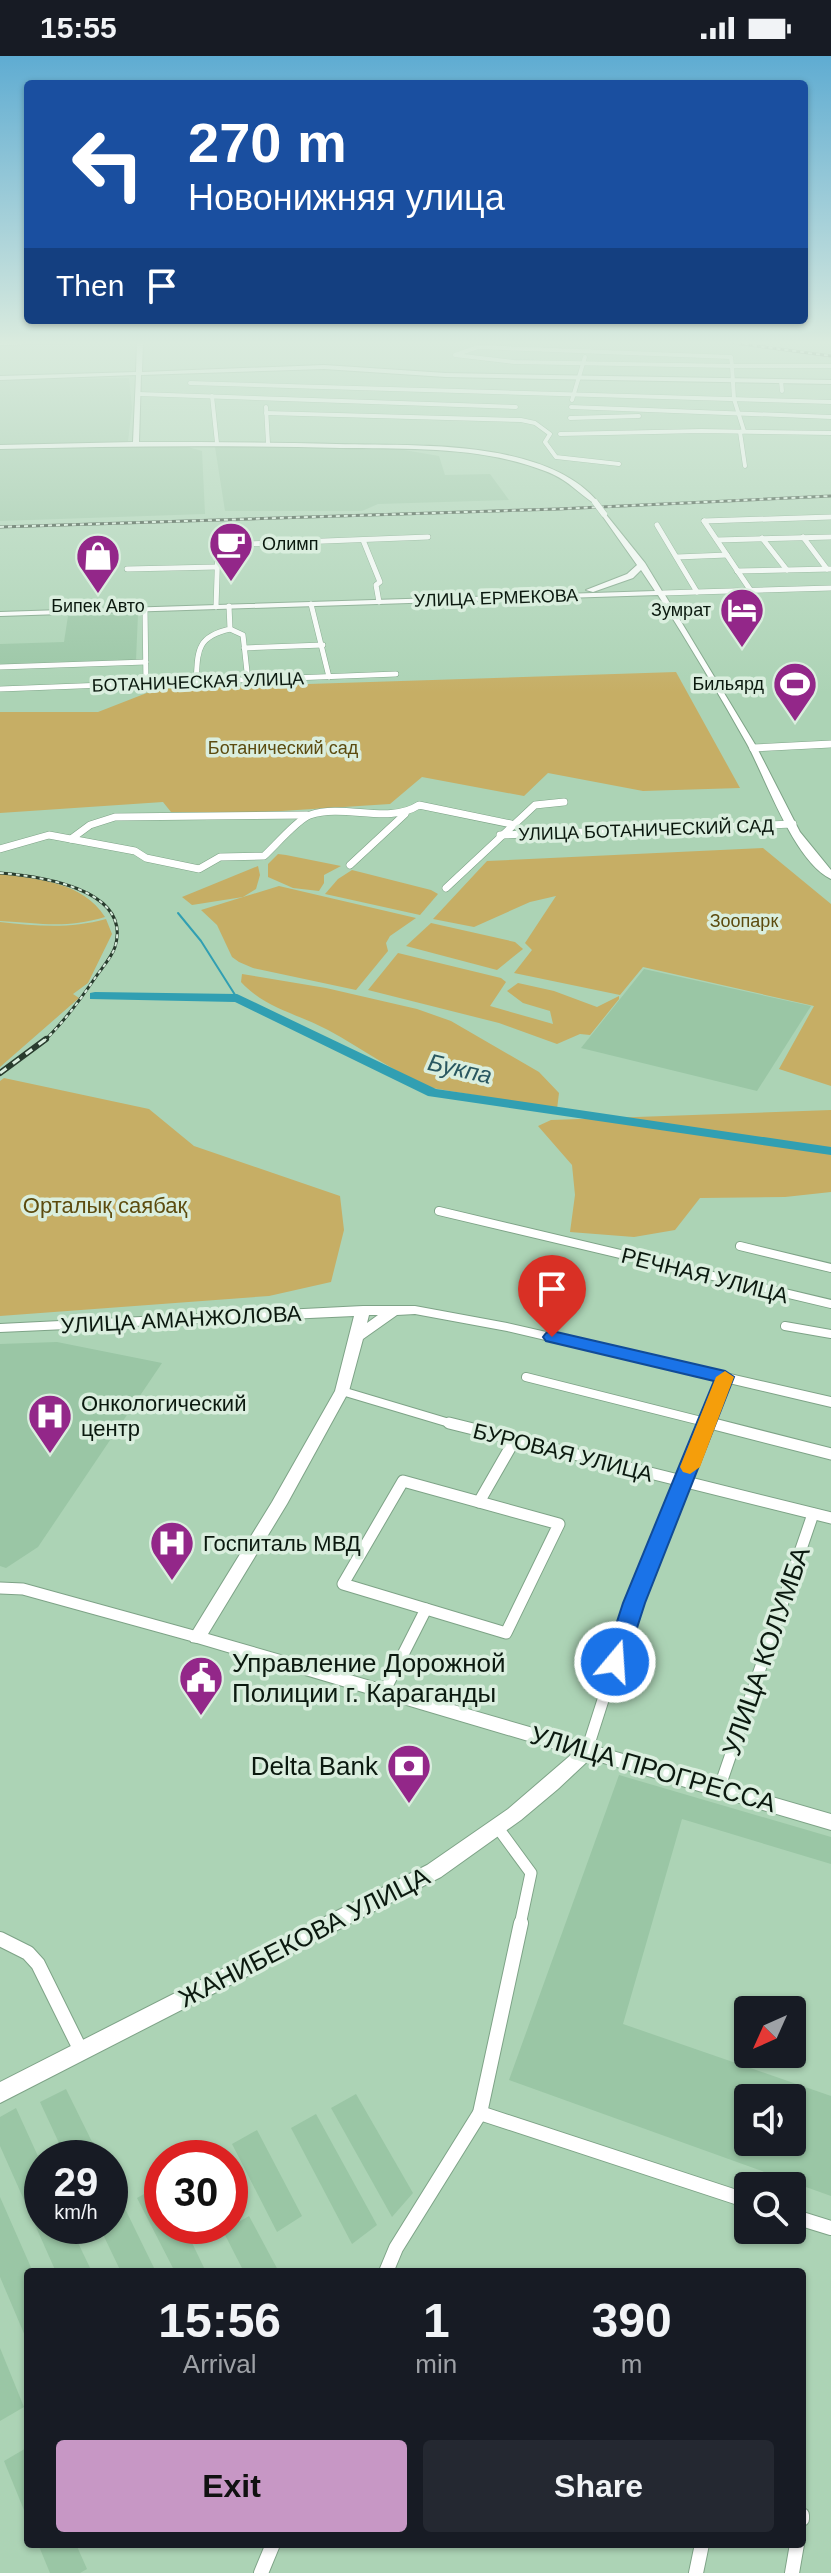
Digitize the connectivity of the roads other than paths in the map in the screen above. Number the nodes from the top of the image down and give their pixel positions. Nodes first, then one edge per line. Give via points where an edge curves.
1 (504, 457) edge
2 (559, 457) edge
3 (744, 457) edge
4 (619, 464) dead end
5 (745, 466) dead end
6 (831, 517) edge
7 (657, 525) dead end
8 (428, 537) dead end
9 (803, 537) junction
10 (831, 537) edge
11 (762, 538) junction
12 (363, 540) junction
13 (717, 540) junction
14 (727, 555) junction
15 (677, 557) junction
16 (642, 565) junction
17 (217, 567) junction
18 (127, 569) dead end
19 (829, 569) edge
20 (787, 570) junction
21 (737, 571) junction
22 (831, 588) edge
23 (751, 591) junction
24 (697, 592) junction
25 (663, 593) junction
26 (558, 596) junction
27 (379, 602) junction
28 (311, 604) junction
29 (229, 606) junction
30 (216, 607) junction
31 (145, 609) junction
32 (672, 611) junction
33 (0, 614) edge
34 (230, 629) junction
35 (323, 645) junction
36 (244, 648) junction
37 (146, 662) junction
38 (0, 667) edge
39 (396, 674) dead end
40 (329, 677) junction
41 (248, 681) junction
42 (196, 683) junction
43 (146, 684) junction
44 (0, 689) edge
45 (831, 744) edge
46 (753, 748) junction
47 (564, 802) dead end
48 (405, 814) junction
49 (307, 815) junction
50 (511, 824) junction
51 (793, 824) junction
52 (500, 835) junction
53 (71, 839) junction
54 (0, 849) edge
55 (350, 865) dead end
56 (831, 876) edge
57 (446, 888) dead end
58 (439, 1211) dead end
59 (740, 1246) dead end
60 (831, 1268) edge
61 (831, 1304) edge
62 (363, 1310) junction
63 (395, 1310) junction
64 (785, 1326) dead end
65 (0, 1328) edge
66 (831, 1334) edge
67 (354, 1338) junction
68 (526, 1377) dead end
69 (725, 1377) junction
70 (342, 1391) junction
71 (831, 1402) edge
72 (707, 1422) junction
73 (514, 1441) junction
74 (831, 1454) edge
75 (684, 1481) junction
76 (479, 1502) junction
77 (813, 1514) junction
78 (831, 1518) edge
79 (0, 1588) edge
80 (426, 1609) junction
81 (197, 1637) junction
82 (384, 1692) junction
83 (587, 1750) junction
84 (719, 1789) junction
85 (831, 1822) edge
86 (498, 1828) junction
87 (0, 1939) edge
88 (81, 2051) junction
89 (0, 2093) edge
90 (480, 2113) junction
91 (734, 2196) edge
92 (806, 2220) edge
93 (831, 2228) edge
94 (388, 2268) edge
95 (271, 2548) edge
96 (701, 2548) edge
97 (796, 2548) edge
98 (261, 2573) edge
99 (696, 2573) edge
100 (792, 2573) edge

1 - 16 main road, bridge via 567,477 584,489
2 - 4 street
3 - 5 street
6 - 13 street via 704,521
7 - 15 street
8 - 12 street
9 - 10 street
9 - 11 street
9 - 19 street
11 - 13 street
11 - 20 street
12 - 17 street via 220,544
12 - 27 street via 380,582
13 - 14 street
14 - 15 street
14 - 21 street
15 - 24 street
16 - 25 main road
16 - 26 main road via 624,579
17 - 18 street
17 - 30 street
19 - 20 street
20 - 21 street
21 - 23 street
22 - 23 street
23 - 24 street
24 - 25 street
25 - 26 main road, УЛИЦА ЕРМЕКОВА
25 - 32 main road
26 - 27 main road, УЛИЦА ЕРМЕКОВА
26 - 32 main road via 644,600
27 - 28 main road, УЛИЦА ЕРМЕКОВА
28 - 29 main road, УЛИЦА ЕРМЕКОВА
28 - 35 street
29 - 30 main road, УЛИЦА ЕРМЕКОВА
29 - 34 street
30 - 31 main road, УЛИЦА ЕРМЕКОВА
31 - 33 main road, УЛИЦА ЕРМЕКОВА
31 - 37 street
32 - 46 main road
34 - 36 street via 243,635
34 - 42 street via 209,633 201,641
35 - 36 street
35 - 40 street
36 - 41 street
37 - 38 street
37 - 43 street
39 - 40 street, БОТАНИЧЕСКАЯ УЛИЦА
40 - 41 street, БОТАНИЧЕСКАЯ УЛИЦА
41 - 42 street, БОТАНИЧЕСКАЯ УЛИЦА
42 - 43 street, БОТАНИЧЕСКАЯ УЛИЦА
43 - 44 street, БОТАНИЧЕСКАЯ УЛИЦА
45 - 46 street
46 - 51 main road
47 - 50 street via 535,805
48 - 49 street, УЛИЦА БОТАНИЧЕСКИЙ САД
48 - 50 street, УЛИЦА БОТАНИЧЕСКИЙ САД via 419,805
48 - 55 street
49 - 53 street, УЛИЦА БОТАНИЧЕСКИЙ САД via 115,817 90,825
49 - 53 street via 264,856 220,857 199,869
50 - 52 street
51 - 52 street, УЛИЦА БОТАНИЧЕСКИЙ САД
51 - 56 main road via 809,853
52 - 57 street
53 - 54 street via 43,835
58 - 61 street, РЕЧНАЯ УЛИЦА
59 - 60 street
62 - 63 main road, УЛИЦА АМАНЖОЛОВА
62 - 65 main road, УЛИЦА АМАНЖОЛОВА
62 - 67 main road
63 - 67 main road
63 - 69 main road, УЛИЦА АМАНЖОЛОВА via 507,1327
64 - 66 street
67 - 70 main road
68 - 72 street
69 - 71 main road, УЛИЦА АМАНЖОЛОВА
69 - 72 street
70 - 73 street, БУРОВАЯ УЛИЦА
70 - 81 main road
72 - 74 street
72 - 75 street
73 - 75 street, БУРОВАЯ УЛИЦА
73 - 76 street
75 - 77 street, БУРОВАЯ УЛИЦА
75 - 83 street via 634,1603
76 - 80 street via 403,1481 343,1584
76 - 80 street via 559,1524 506,1633
77 - 78 street, БУРОВАЯ УЛИЦА
77 - 84 street, УЛИЦА КОЛУМБА
79 - 81 street via 23,1589
80 - 82 street
81 - 82 main road, УЛИЦА ПРОГРЕССА
82 - 83 main road, УЛИЦА ПРОГРЕССА
83 - 84 main road, УЛИЦА ПРОГРЕССА
83 - 86 main road, ЖАНИБЕКОВА УЛИЦА
84 - 85 main road, УЛИЦА ПРОГРЕССА
86 - 88 main road, ЖАНИБЕКОВА УЛИЦА via 434,1871
86 - 90 street via 531,1873
87 - 88 street via 38,1964
88 - 89 main road, ЖАНИБЕКОВА УЛИЦА
90 - 91 street
90 - 94 street
92 - 93 street
95 - 98 street
96 - 99 street
97 - 100 street

